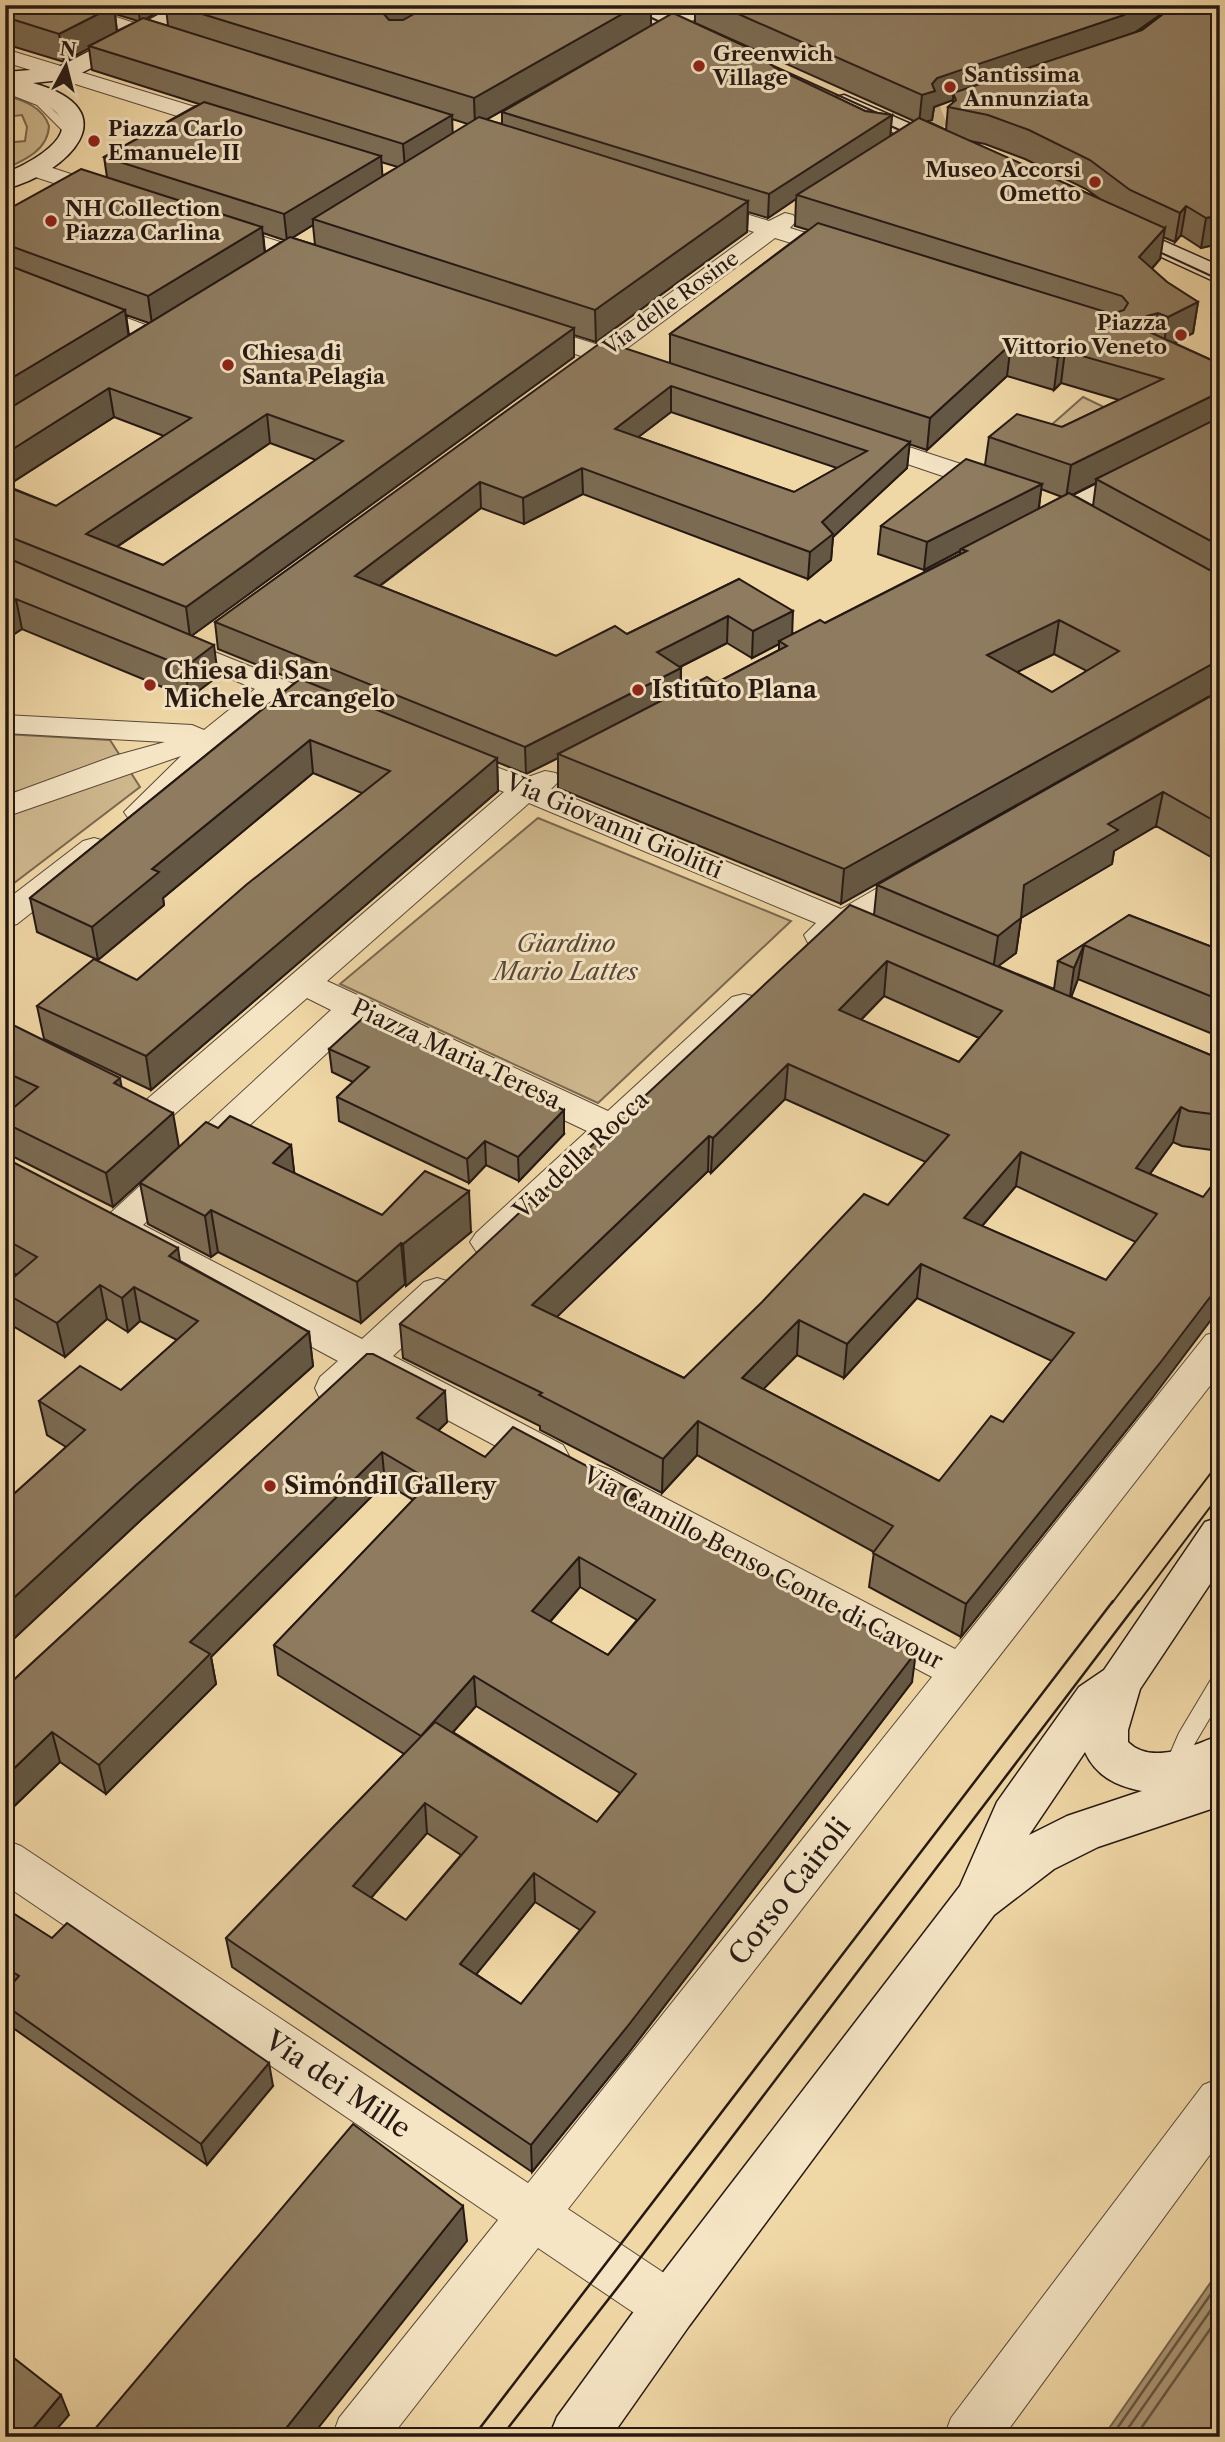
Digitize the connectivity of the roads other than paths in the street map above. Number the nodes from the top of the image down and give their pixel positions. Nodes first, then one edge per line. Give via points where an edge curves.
1 (56, 5) edge
2 (194, 5) edge
3 (631, 5) edge
4 (700, 8) edge
5 (671, 24) junction
6 (143, 32) junction
7 (197, 49) edge
8 (730, 51) edge
9 (622, 52) edge
10 (5, 55) edge
11 (62, 74) junction
12 (5, 81) edge
13 (5, 90) edge
14 (820, 97) edge
15 (63, 105) junction
16 (204, 117) junction
17 (256, 133) edge
18 (74, 135) junction
19 (173, 135) edge
20 (935, 140) tunnel mouth
21 (37, 170) junction
22 (107, 172) edge
23 (5, 182) edge
24 (81, 186) junction
25 (675, 199) edge
26 (56, 200) edge
27 (131, 202) edge
28 (805, 207) edge
29 (1096, 213) edge
30 (193, 222) edge
31 (771, 229) junction
32 (320, 236) edge
33 (292, 253) junction
34 (871, 261) edge
35 (344, 270) edge
36 (260, 272) edge
37 (1220, 276) edge
38 (5, 279) edge
39 (500, 321) edge
40 (178, 323) edge
41 (155, 337) junction
42 (132, 352) edge
43 (601, 355) junction
44 (667, 375) edge
45 (570, 378) edge
46 (836, 432) edge
47 (1220, 432) edge
48 (1063, 510) junction
49 (1093, 527) edge
50 (1019, 534) edge
51 (219, 632) edge
52 (149, 634) edge
53 (192, 652) junction
54 (275, 687) junction
55 (363, 723) edge
56 (5, 724) edge
57 (218, 736) junction
58 (425, 748) edge
59 (569, 767) edge
60 (527, 789) junction
61 (5, 807) edge
62 (946, 862) edge
63 (5, 917) edge
64 (841, 921) junction
65 (880, 937) edge
66 (798, 955) edge
67 (770, 981) edge
68 (301, 982) junction
69 (356, 1006) junction
70 (610, 1127) junction
71 (214, 1138) junction
72 (1220, 1345) edge
73 (365, 1359) junction
74 (307, 1413) edge
75 (1220, 1534) edge
76 (963, 1673) junction
77 (1220, 1682) edge
78 (1120, 1683) junction
79 (1220, 1755) edge
80 (1173, 1770) junction
81 (1220, 1786) edge
82 (5, 1860) edge
83 (977, 1900) junction
84 (1220, 2101) edge
85 (532, 2215) junction
86 (670, 2307) junction
87 (358, 2437) edge
88 (578, 2437) edge
89 (970, 2437) edge

1 - 6 street
2 - 6 street
3 - 5 street
4 - 5 street
5 - 8 street
5 - 9 street
6 - 7 street
6 - 11 street
10 - 11 street
11 - 12 street
11 - 15 street
11 - 16 street
12 - 15 street
13 - 18 lane via 51,108
14 - 20 street
15 - 18 street via 73,120
16 - 17 street
16 - 19 street
18 - 21 street via 63,152
21 - 23 street
21 - 24 street
22 - 24 street
24 - 26 street
24 - 27 street
25 - 31 street
28 - 31 street, Via delle Rosine
29 - 37 street
30 - 33 street
31 - 34 street
31 - 43 street, Via delle Rosine
32 - 33 street
33 - 35 street
33 - 36 street
38 - 41 street
39 - 43 street
40 - 41 street
41 - 42 street
43 - 44 street
43 - 45 street, Via delle Rosine
46 - 48 street
47 - 48 street
48 - 49 street
48 - 50 street
51 - 53 street
52 - 53 street
53 - 54 street
54 - 55 street
54 - 57 street
56 - 57 street
57 - 61 street via 125,763
57 - 63 street via 162,795
58 - 60 street, Via Giovanni Giolitti
59 - 60 street
60 - 64 street, Via Giovanni Giolitti
60 - 68 street
62 - 64 street
64 - 65 street, Via Giovanni Giolitti
64 - 66 street
67 - 70 street, Via della Rocca
68 - 69 street, Piazza Maria Teresa
68 - 71 street via 144,1104
69 - 70 street, Piazza Maria Teresa
69 - 71 street
70 - 73 street, Via della Rocca
71 - 73 street, Via Camillo Benso Conte di Cavour via 104,1219
72 - 76 street, Corso Cairoli
73 - 74 street, Via della Rocca
73 - 76 street, Via Camillo Benso Conte di Cavour
75 - 78 street
76 - 85 street, Corso Cairoli
77 - 80 lane
78 - 80 street via 1105,1730 1106,1749 1122,1765 1146,1772
78 - 83 street via 1095,1700 1014,1816
79 - 80 street
81 - 83 street via 1084,1831 1037,1854
82 - 85 street, Via dei Mille
83 - 86 street
84 - 89 street
85 - 86 street, Via dei Mille
85 - 87 street, Corso Cairoli
86 - 88 street

